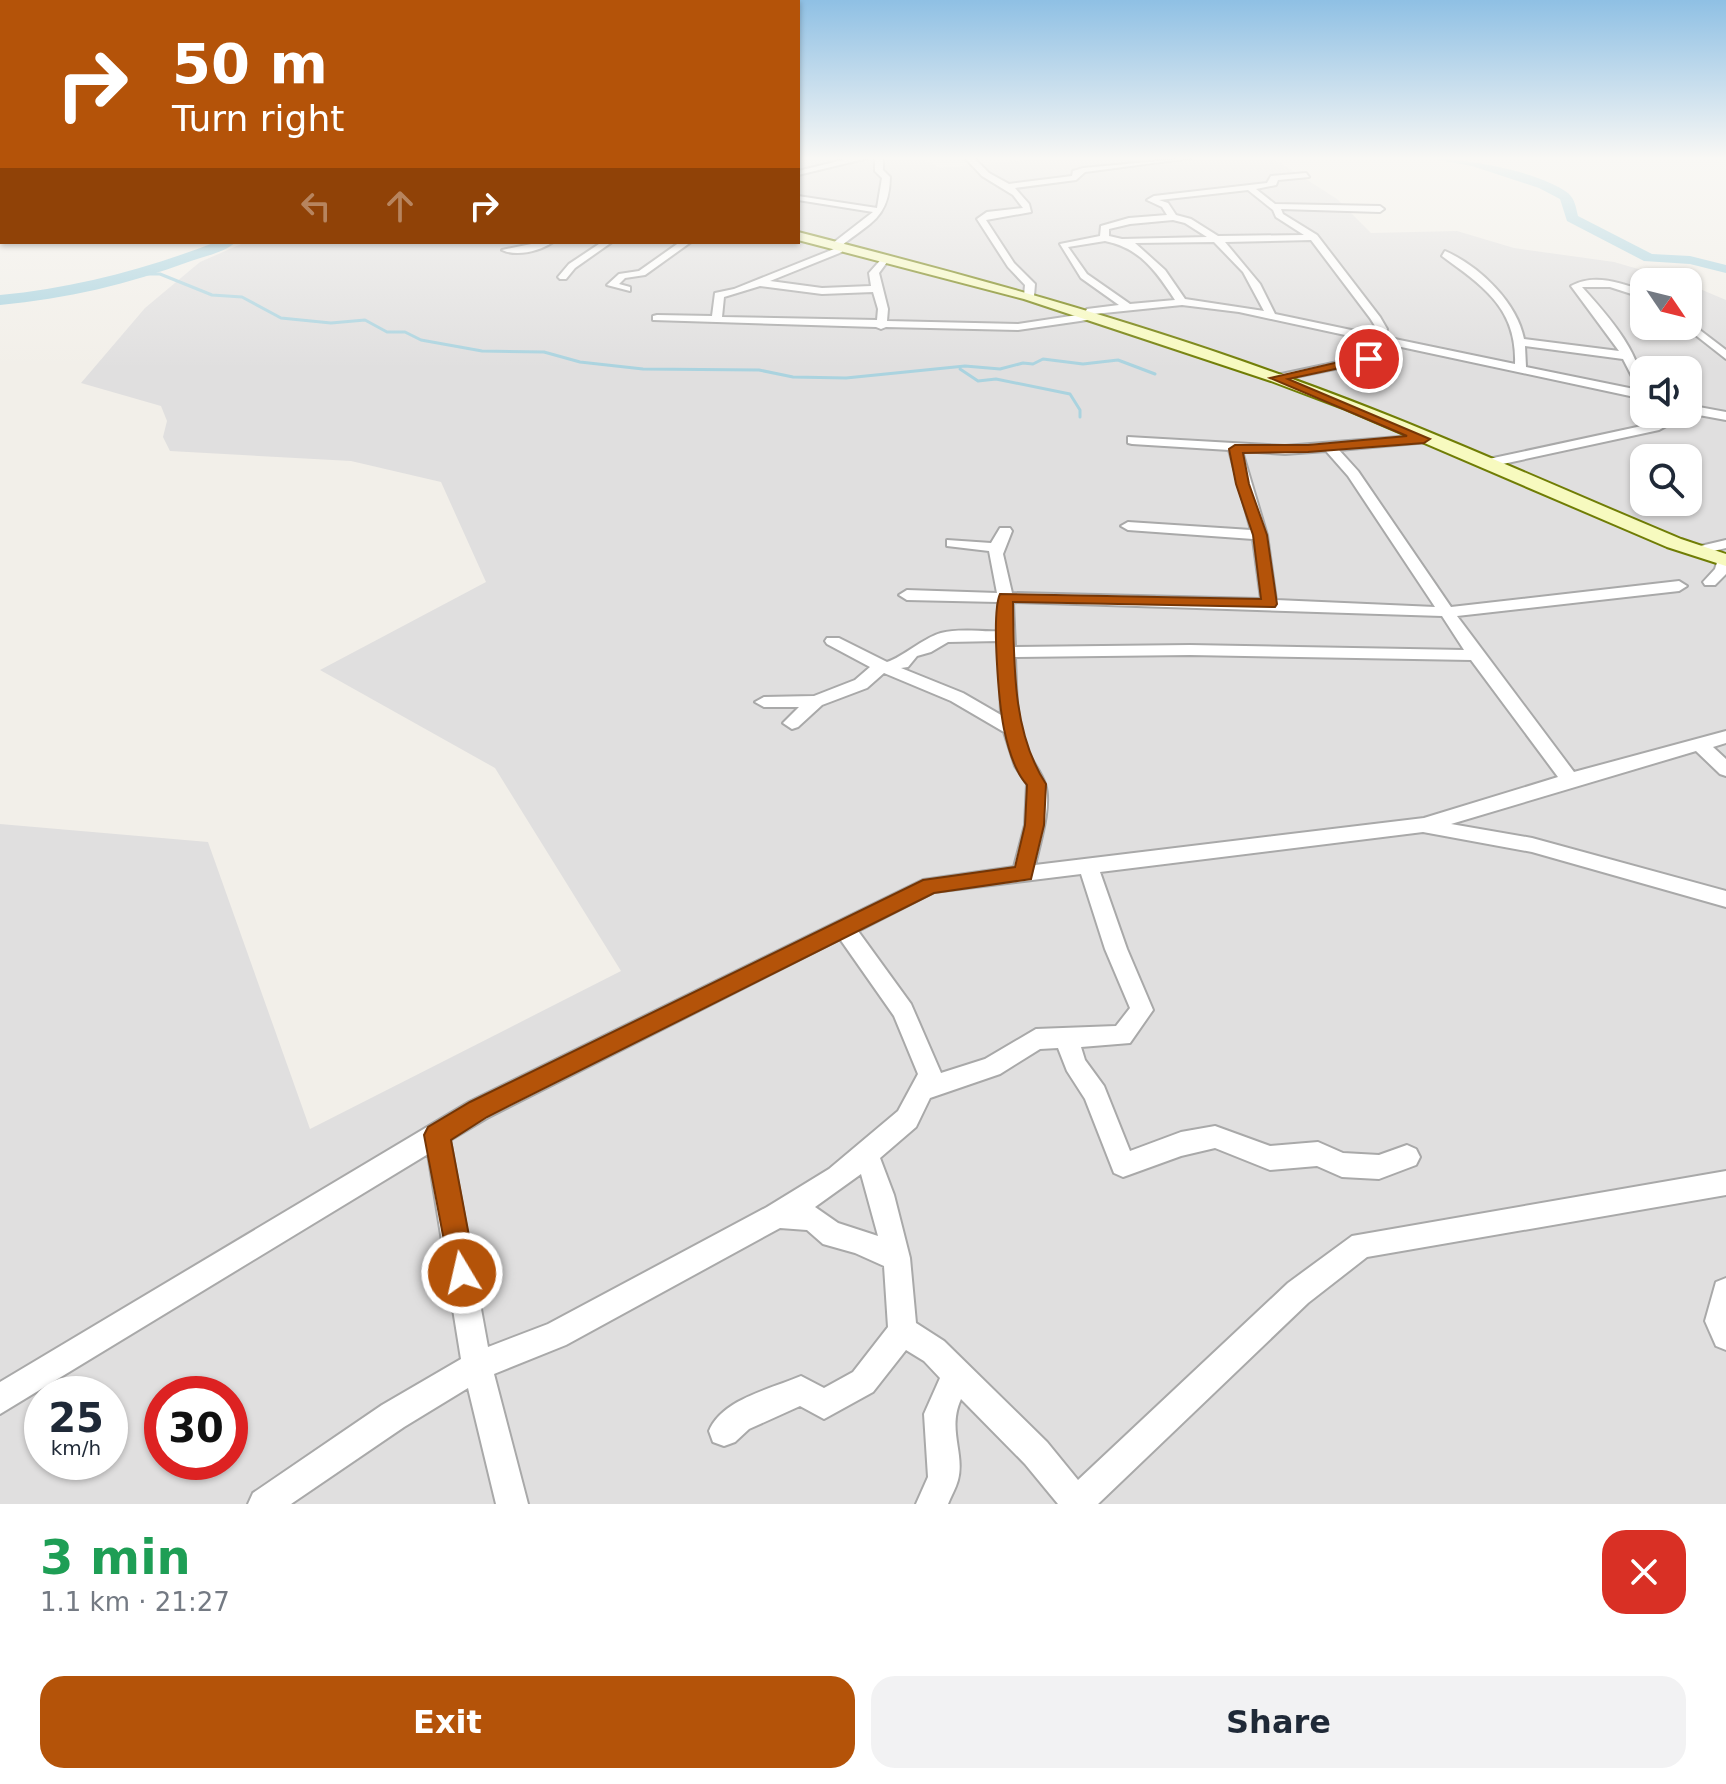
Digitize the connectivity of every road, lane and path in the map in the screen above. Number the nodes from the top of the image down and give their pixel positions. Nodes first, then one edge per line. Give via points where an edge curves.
1 (858, 228) edge
2 (987, 228) edge
3 (1104, 228) edge
4 (1201, 228) edge
5 (1299, 228) edge
6 (800, 236) edge
7 (1314, 237) junction
8 (1105, 238) junction
9 (1218, 238) junction
10 (1125, 241) junction
11 (544, 244) edge
12 (605, 244) edge
13 (683, 244) edge
14 (836, 245) junction
15 (507, 250) dead end
16 (1445, 254) dead end
17 (885, 258) junction
18 (563, 277) dead end
19 (758, 283) junction
20 (627, 289) dead end
21 (877, 289) junction
22 (1630, 289) edge
23 (1029, 296) junction
24 (1182, 302) junction
25 (1128, 307) junction
26 (1087, 314) junction
27 (1271, 316) junction
28 (657, 318) dead end
29 (717, 318) junction
30 (881, 326) junction
31 (1702, 336) edge
32 (1378, 340) junction
33 (1522, 342) junction
34 (1629, 356) joint
35 (1726, 356) edge
36 (1520, 370) junction
37 (1276, 378) junction
38 (1630, 390) edge
39 (1702, 413) edge
40 (1726, 416) edge
41 (1650, 428) edge
42 (1424, 439) junction
43 (1132, 440) dead end
44 (1330, 447) junction
45 (1235, 449) junction
46 (1484, 464) junction
47 (1128, 526) dead end
48 (1005, 531) dead end
49 (1260, 535) junction
50 (952, 543) dead end
51 (996, 548) junction
52 (1725, 554) edge
53 (1710, 582) dead end
54 (1679, 586) dead end
55 (907, 595) dead end
56 (1005, 597) junction
57 (1269, 604) junction
58 (1449, 612) junction
59 (833, 641) dead end
60 (1006, 644) junction
61 (854, 653) junction
62 (911, 653) junction
63 (1476, 655) junction
64 (885, 668) junction
65 (816, 701) junction
66 (764, 702) dead end
67 (792, 723) dead end
68 (1013, 729) junction
69 (1726, 737) edge
70 (1699, 744) junction
71 (1726, 770) edge
72 (1570, 780) junction
73 (1424, 825) junction
74 (1088, 866) junction
75 (1023, 873) junction
76 (1726, 899) edge
77 (844, 928) junction
78 (1066, 1036) junction
79 (925, 1089) junction
80 (437, 1135) junction
81 (866, 1153) junction
82 (1407, 1157) dead end
83 (1726, 1183) edge
84 (776, 1216) junction
85 (897, 1258) junction
86 (1726, 1292) edge
87 (902, 1331) junction
88 (1726, 1336) edge
89 (477, 1366) junction
90 (957, 1374) junction
91 (0, 1399) edge
92 (724, 1431) dead end
93 (1079, 1503) edge
94 (264, 1504) edge
95 (512, 1504) edge
96 (932, 1504) edge

1 - 14 street
2 - 23 street via 1030,284
3 - 8 street
4 - 9 street
5 - 7 street
6 - 14 street
7 - 9 street
7 - 32 street via 1375,317 1382,329
8 - 10 street
8 - 25 street via 1063,246 1084,276
9 - 10 street
9 - 27 street
10 - 24 street via 1162,272
11 - 15 street
12 - 18 street
13 - 20 street via 642,273 622,276 612,285
14 - 17 street
14 - 19 street via 839,250
16 - 33 street via 1480,279 1505,306
17 - 21 street via 874,273
17 - 23 street
19 - 21 street via 822,291
19 - 29 street via 719,295
21 - 30 street via 884,302
22 - 34 street via 1587,282 1576,286 1607,320
23 - 26 street
24 - 25 street
24 - 27 street
25 - 26 street
26 - 30 street via 1018,327
26 - 37 street
27 - 32 street
28 - 29 street
29 - 30 street
31 - 35 street
32 - 36 street
32 - 37 street via 1390,348 1377,356
33 - 34 street
33 - 36 street
36 - 38 street
37 - 42 street
39 - 40 street
41 - 46 street
42 - 44 street
42 - 46 street
43 - 45 street
44 - 45 street
44 - 58 street
45 - 49 street
46 - 52 street via 1697,551
47 - 49 street
48 - 51 street
49 - 57 street
50 - 51 street
51 - 56 street
52 - 53 street via 1722,570
54 - 58 street
55 - 56 street
56 - 57 street
56 - 60 street
57 - 58 street
58 - 63 street
59 - 61 street
60 - 62 street via 944,637
60 - 63 street
60 - 68 street
61 - 62 street
61 - 64 street
62 - 64 street via 902,663
63 - 72 street
64 - 65 street via 861,684
64 - 68 street via 957,697
65 - 66 street
65 - 67 street
68 - 75 street via 1027,774 1036,784 1035,825
69 - 70 street
70 - 71 street
70 - 72 street
72 - 73 street
73 - 74 street
73 - 76 street via 1532,845
74 - 75 street
74 - 78 street via 1142,1010 1122,1036
75 - 77 street via 930,885
77 - 79 street via 903,1011 930,1075
77 - 80 street
78 - 79 street via 1036,1039 992,1067
78 - 82 street via 1123,1165 1215,1137 1270,1158 1318,1154 1342,1165 1379,1167
79 - 81 street via 907,1119
80 - 89 street
80 - 91 street
81 - 84 street via 838,1178
81 - 85 street
83 - 93 street via 1361,1245 1298,1293
84 - 85 street via 814,1219 832,1235
84 - 89 street via 556,1335
85 - 87 street
86 - 88 street via 1719,1321
87 - 90 street
87 - 92 street via 863,1382 824,1404 801,1391 738,1418
89 - 94 street
89 - 95 street
90 - 93 street
90 - 96 street via 939,1414 944,1478

